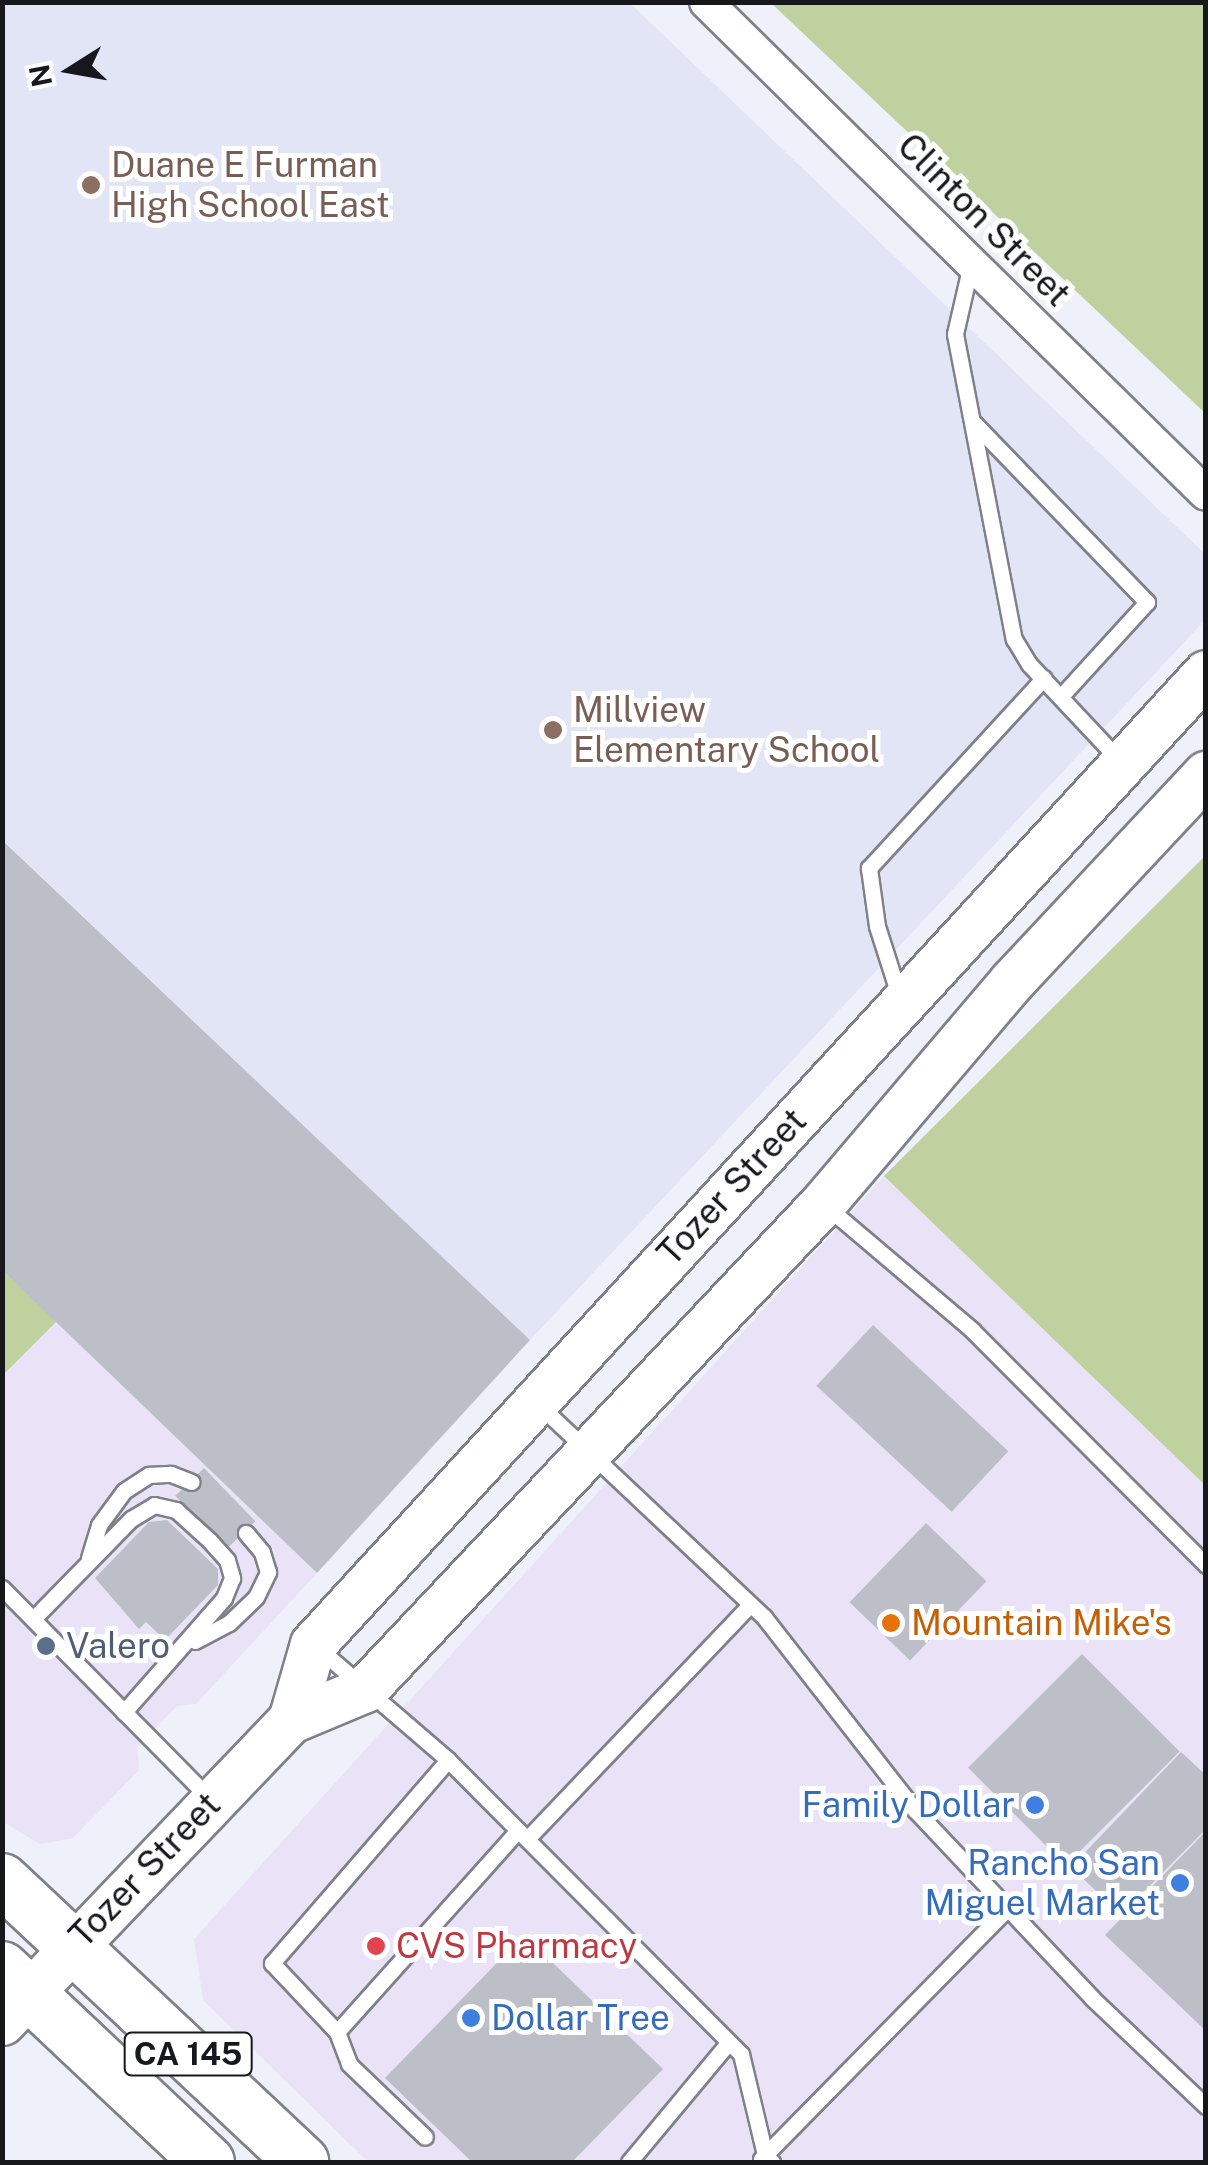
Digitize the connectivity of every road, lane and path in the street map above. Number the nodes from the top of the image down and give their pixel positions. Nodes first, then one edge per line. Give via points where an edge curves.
1 (706, 2) edge
2 (971, 264) junction
3 (972, 422) junction
4 (1206, 494) edge
5 (1206, 672) edge
6 (1044, 678) junction
7 (1062, 695) junction
8 (1124, 765) junction
9 (1206, 774) edge
10 (902, 1004) junction
11 (823, 1204) junction
12 (534, 1400) junction
13 (590, 1453) junction
14 (192, 1482) dead end
15 (246, 1533) dead end
16 (1206, 1564) edge
17 (86, 1565) junction
18 (2, 1588) edge
19 (750, 1604) junction
20 (33, 1618) junction
21 (314, 1644) junction
22 (183, 1648) junction
23 (365, 1689) junction
24 (124, 1712) junction
25 (291, 1720) junction
26 (448, 1760) junction
27 (211, 1801) junction
28 (523, 1835) junction
29 (2, 1880) edge
30 (1008, 1908) junction
31 (73, 1945) junction
32 (11, 1994) edge
33 (337, 2032) junction
34 (730, 2042) junction
35 (1206, 2106) edge
36 (425, 2137) dead end
37 (765, 2160) edge
38 (208, 2162) edge
39 (302, 2162) edge
40 (629, 2162) edge

1 - 2 street, Clinton Street
2 - 3 lane via 954,334
2 - 4 street, Clinton Street
3 - 6 lane via 1014,639
3 - 7 lane via 1147,602
5 - 8 street, Tozer Street
6 - 7 lane
6 - 10 lane via 869,868
7 - 8 lane
8 - 10 street, Tozer Street
9 - 11 street, Tozer Street via 1012,981
10 - 12 street, Tozer Street
11 - 13 street, Tozer Street
11 - 16 lane via 972,1330
12 - 13 lane
12 - 21 street, Tozer Street
13 - 19 lane
13 - 23 street, Tozer Street
14 - 17 lane via 149,1475 124,1491 99,1525
15 - 22 lane via 268,1572 256,1597 229,1623
17 - 20 lane
17 - 22 lane via 131,1519 154,1505 176,1510 227,1560 232,1578
18 - 20 lane
19 - 28 lane
19 - 30 lane via 916,1810
20 - 24 lane
21 - 23 lane
21 - 25 street, Tozer Street
22 - 24 lane
23 - 25 street, Tozer Street
23 - 26 lane
24 - 27 lane
25 - 27 street, Tozer Street
26 - 28 lane
26 - 33 lane via 272,1963
27 - 31 street, Tozer Street
28 - 33 lane
28 - 34 lane
29 - 31 main road, CA 145
30 - 35 lane
30 - 37 lane
31 - 32 street, Tozer Street
31 - 39 main road, CA 145
32 - 38 main road, CA 145
33 - 36 lane via 348,2064
34 - 37 lane via 742,2054
34 - 40 lane

